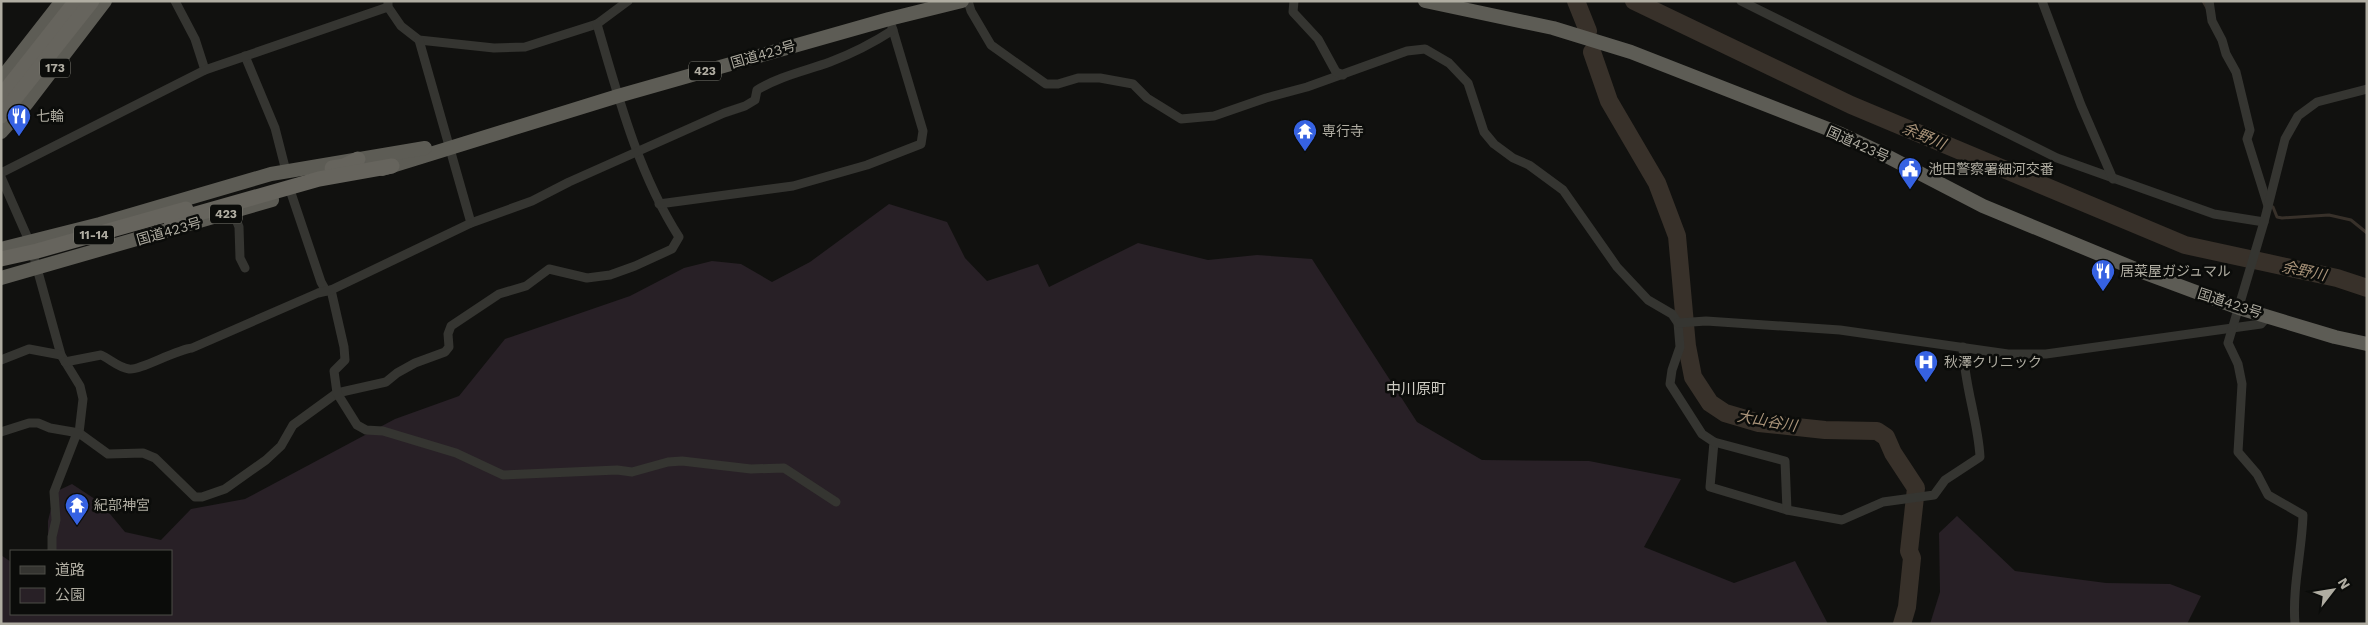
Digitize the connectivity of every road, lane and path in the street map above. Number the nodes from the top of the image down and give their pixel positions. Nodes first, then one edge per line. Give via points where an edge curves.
1 (62, 1) edge
2 (76, 1) edge
3 (92, 1) edge
4 (105, 1) edge
5 (175, 1) edge
6 (628, 1) edge
7 (962, 1) edge
8 (968, 1) edge
9 (1294, 1) edge
10 (1425, 1) edge
11 (1741, 1) edge
12 (2042, 1) edge
13 (2209, 1) edge
14 (388, 4) edge
15 (597, 24) junction
16 (891, 24) junction
17 (419, 40) junction
18 (49, 46) junction
19 (245, 56) junction
20 (205, 70) junction
21 (1343, 75) junction
22 (1, 79) edge
23 (2367, 88) edge
24 (1, 96) edge
25 (618, 96) junction
26 (1, 116) edge
27 (1, 132) edge
28 (451, 147) junction
29 (638, 152) junction
30 (358, 159) junction
31 (392, 166) junction
32 (286, 171) junction
33 (1, 173) edge
34 (1, 177) edge
35 (2113, 179) junction
36 (292, 193) junction
37 (659, 204) junction
38 (2268, 206) junction
39 (233, 212) junction
40 (472, 223) junction
41 (2264, 225) junction
42 (30, 243) junction
43 (1, 250) edge
44 (1, 259) edge
45 (1, 268) edge
46 (245, 268) dead end
47 (37, 269) junction
48 (1, 278) edge
49 (329, 290) junction
50 (2239, 308) junction
51 (2268, 316) junction
52 (1678, 323) junction
53 (2233, 329) junction
54 (2367, 344) edge
55 (1962, 347) junction
56 (63, 358) junction
57 (1, 360) edge
58 (337, 393) junction
59 (1, 432) edge
60 (79, 433) junction
61 (1714, 442) junction
62 (836, 502) dead end
63 (1787, 510) junction
64 (52, 550) edge
65 (2294, 624) edge

1 - 22 highway, 173
2 - 18 highway
3 - 18 highway
4 - 27 highway, 173
5 - 20 street via 195,39
6 - 15 street
7 - 16 highway, 国道423号 / 423
8 - 21 street via 991,45 1046,84 1078,78 1133,84 1147,98 1181,119 1214,116
9 - 21 street via 1293,12 1318,39 1336,72
10 - 50 highway, 国道423号 via 1553,28 1631,52 1841,134 1983,206
11 - 35 street via 2057,158
12 - 35 street
13 - 38 street via 2212,22 2236,72 2250,130 2246,139
14 - 17 street via 401,26
14 - 19 street
15 - 17 street via 525,47 494,48
15 - 25 street
16 - 25 highway, 国道423号 / 423
16 - 29 street via 878,40 832,61 770,82 757,90 755,100 745,106 724,112
16 - 37 street via 923,130 921,144 867,166 793,186
17 - 28 street
18 - 24 highway
18 - 26 highway
19 - 20 street
19 - 32 street via 274,128
20 - 33 street
21 - 52 street via 1407,51 1425,49 1449,63 1468,82 1484,132 1513,158 1529,165 1563,190 1617,267 1648,300 1672,314
23 - 38 street via 2316,102 2298,116 2285,139
25 - 28 highway, 国道423号 / 423
25 - 29 street
28 - 30 highway, 国道423号 / 423 via 438,146
28 - 31 highway, 国道423号 / 423
28 - 40 street
29 - 37 street
29 - 40 street via 532,201
30 - 32 highway, 国道423号 / 423
30 - 44 highway, 11-14, bridge via 344,166
31 - 36 highway, 国道423号 / 423
31 - 45 highway via 320,179 40,260
32 - 42 highway, 国道423号 / 423
34 - 42 street
35 - 41 street via 2214,214
36 - 39 highway, 国道423号 / 423
36 - 49 street via 321,282
37 - 58 street via 679,237 672,249 610,275 587,278 549,269 526,286 500,294 451,326 448,334 450,347 444,352 415,363 386,382
38 - 41 street
39 - 46 street via 239,227 240,258
39 - 47 highway, 国道423号 / 423
40 - 49 street
41 - 50 street
42 - 43 highway, 国道423号 / 423
42 - 47 street
47 - 48 highway, 国道423号 / 423
47 - 56 street
49 - 56 street via 131,370 101,354
49 - 58 street via 344,347 345,360 334,371
50 - 51 highway, 国道423号
50 - 53 street
51 - 53 street via 2261,324
51 - 54 highway, 国道423号
52 - 55 street via 1706,321 1840,330
52 - 61 street via 1680,347 1670,384 1702,434
53 - 55 street via 2046,354 2008,354
53 - 65 street via 2228,343 2238,364 2242,384 2238,452 2257,474 2268,495 2303,515
55 - 63 street via 1971,406 1979,433 1980,457 1945,480 1934,495 1884,502 1842,520
56 - 57 street via 29,349
56 - 60 street via 80,386 83,399
58 - 60 street via 292,425 281,446 266,460 225,490 202,498 189,492 155,458 143,452 108,454
58 - 62 street via 357,425 366,430 383,431 456,453 503,475 632,472 682,461 751,469 784,468
59 - 60 street via 38,423
60 - 64 street via 54,492 56,520
61 - 63 street via 1785,461
61 - 63 street via 1710,487

